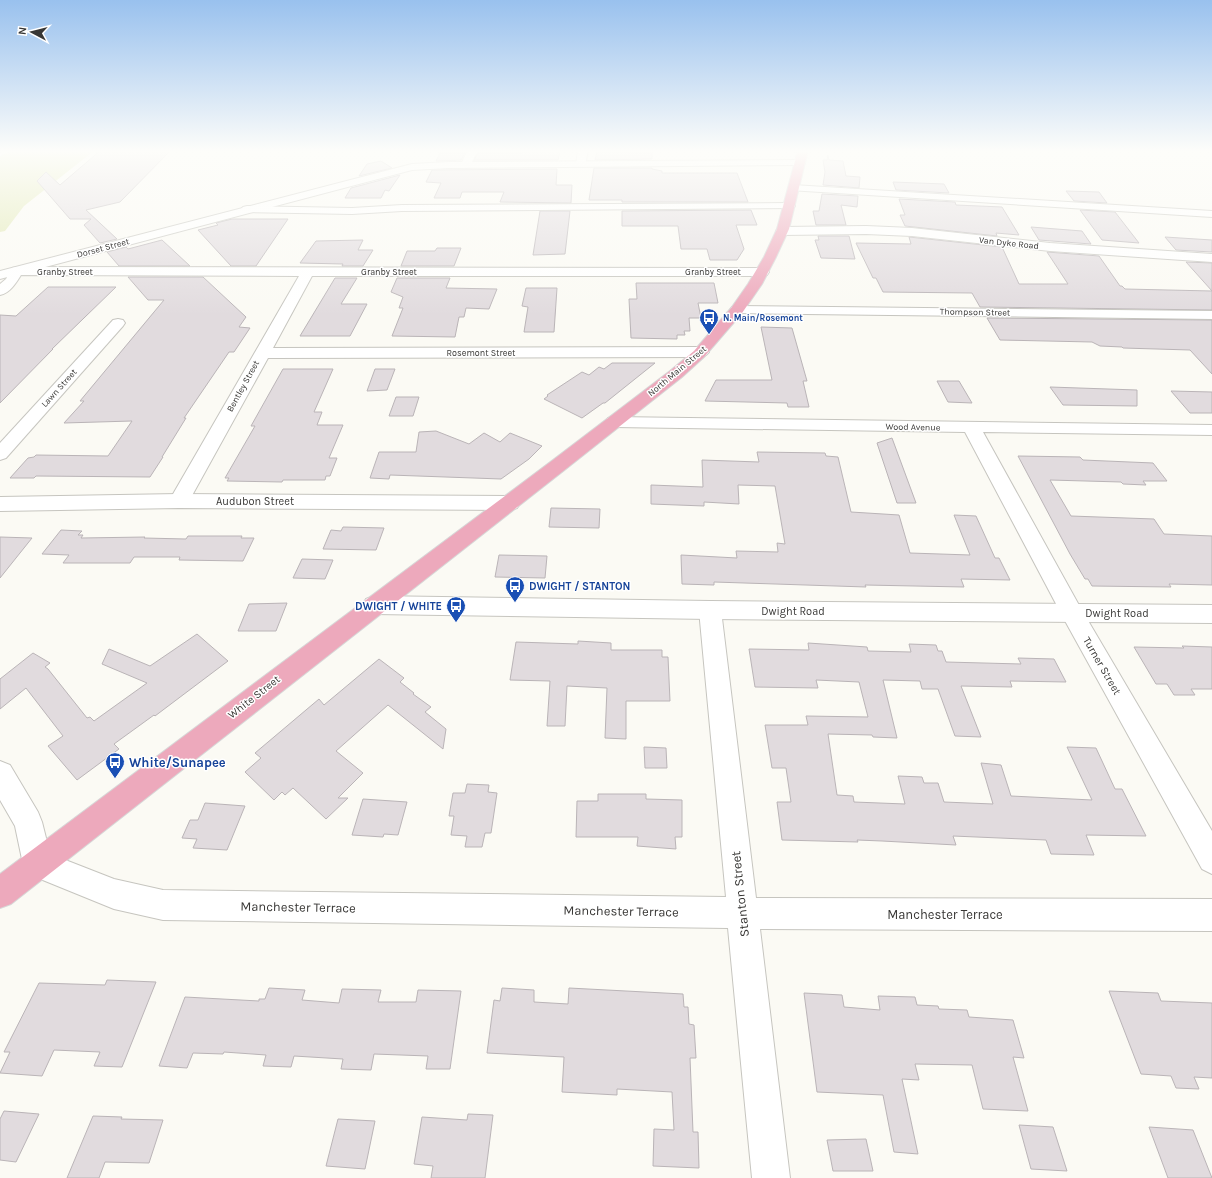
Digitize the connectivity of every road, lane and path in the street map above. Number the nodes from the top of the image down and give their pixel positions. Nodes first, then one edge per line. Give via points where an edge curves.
1 (263, 205) edge
2 (1067, 205) edge
3 (789, 206) joint
4 (248, 209) junction
5 (1212, 214) edge
6 (782, 230) junction
7 (1212, 258) edge
8 (17, 271) junction
9 (308, 272) junction
10 (762, 272) junction
11 (0, 275) edge
12 (0, 291) edge
13 (737, 310) junction
14 (1212, 315) edge
15 (118, 322) dead end
16 (701, 352) junction
17 (261, 353) junction
18 (614, 422) junction
19 (972, 428) junction
20 (1212, 430) edge
21 (0, 454) edge
22 (179, 501) junction
23 (510, 503) junction
24 (0, 504) edge
25 (374, 605) junction
26 (710, 610) junction
27 (1072, 613) junction
28 (1212, 614) edge
29 (0, 774) edge
30 (1212, 859) edge
31 (38, 864) junction
32 (0, 893) edge
33 (742, 913) junction
34 (1212, 915) edge
35 (771, 1178) edge

1 - 4 street, Dorset Street
2 - 5 street
3 - 4 street via 402,208 346,211
3 - 6 main road, North Main Street
4 - 8 street, Dorset Street
6 - 7 street, Van Dyke Road via 912,232 1050,247
6 - 10 main road, North Main Street
8 - 9 street, Granby Street
8 - 11 street, Dorset Street
8 - 12 street
9 - 10 street, Granby Street
9 - 17 street, Bentley Street
10 - 13 main road, North Main Street
13 - 14 street, Thompson Street
13 - 16 main road, North Main Street
15 - 21 street, Lawn Street
16 - 17 street, Rosemont Street
16 - 18 main road, North Main Street
17 - 22 street, Bentley Street
18 - 19 street, Wood Avenue
18 - 23 main road, North Main Street
19 - 20 street, Wood Avenue
19 - 27 street, Turner Street
22 - 23 street, Audubon Street
22 - 24 street, Audubon Street
23 - 25 main road, White Street
25 - 26 street, Dwight Road
25 - 31 main road, White Street
26 - 27 street, Dwight Road
26 - 33 street, Stanton Street
27 - 28 street, Dwight Road
27 - 30 street, Turner Street
29 - 31 street via 28,822
31 - 32 main road, White Street
31 - 33 street, Manchester Terrace via 114,894 163,905
33 - 34 street, Manchester Terrace
33 - 35 street, Stanton Street

